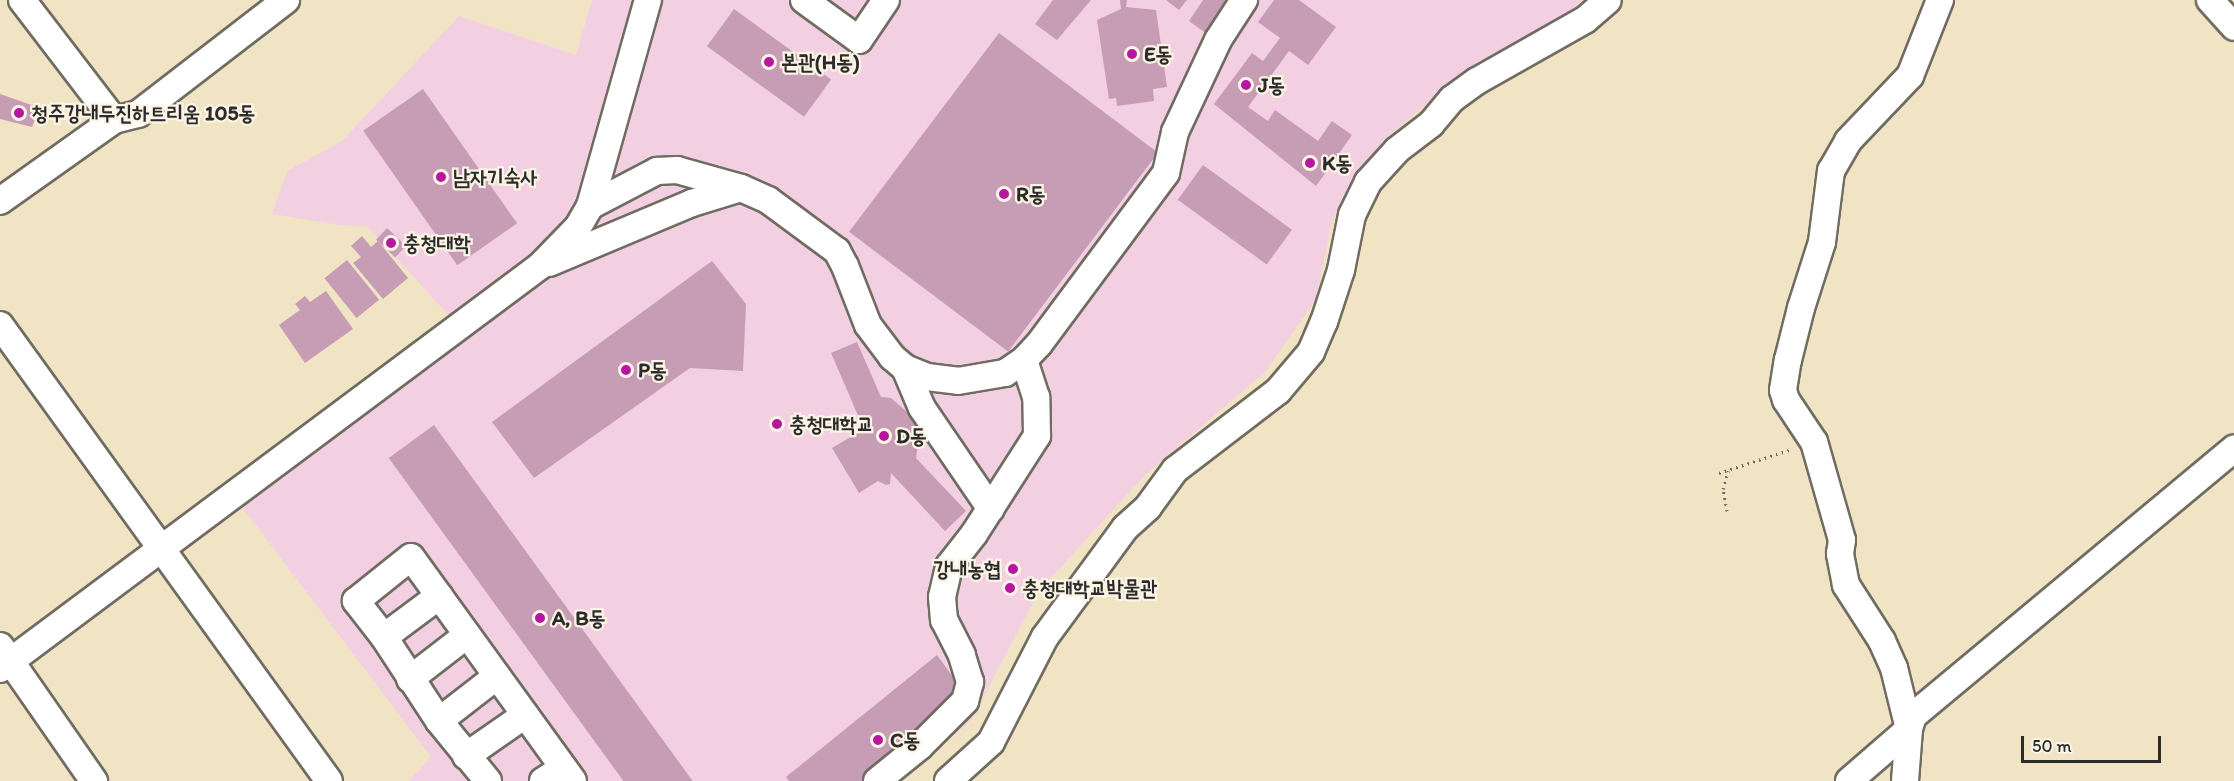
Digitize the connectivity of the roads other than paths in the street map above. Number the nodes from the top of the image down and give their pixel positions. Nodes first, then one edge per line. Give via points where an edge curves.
1 (22, 0) edge
2 (286, 0) edge
3 (648, 0) edge
4 (804, 0) edge
5 (886, 0) edge
6 (1244, 0) edge
7 (1608, 0) edge
8 (1940, 0) edge
9 (2210, 0) edge
10 (2234, 27) edge
11 (114, 120) junction
12 (697, 176) junction
13 (741, 188) junction
14 (0, 201) edge
15 (697, 201) junction
16 (590, 206) junction
17 (540, 266) junction
18 (0, 325) edge
19 (1024, 360) junction
20 (905, 368) junction
21 (2234, 449) edge
22 (991, 508) junction
23 (163, 548) junction
24 (439, 596) junction
25 (467, 635) junction
26 (384, 638) junction
27 (3, 659) edge
28 (497, 676) junction
29 (410, 679) junction
30 (525, 715) junction
31 (439, 721) junction
32 (1909, 729) junction
33 (466, 756) junction
34 (560, 777) edge
35 (91, 780) edge
36 (329, 781) edge
37 (488, 781) edge
38 (877, 781) edge
39 (948, 781) edge
40 (1849, 781) edge
41 (1905, 781) edge

1 - 11 street
2 - 11 street via 138,114
3 - 16 street
4 - 5 street via 859,40
6 - 19 street via 1218,40 1175,132 1166,173
7 - 39 street via 1585,20 1452,99 1431,124 1397,150 1368,182 1352,215 1341,270 1311,352 1278,391 1175,470 1148,507 1125,528 1045,637 991,742
8 - 32 street via 1910,76 1848,141 1831,171 1822,242 1801,308 1784,390 1786,400 1814,442 1842,540 1840,554 1846,585 1882,641 1894,669
9 - 10 street
11 - 14 street
12 - 13 street
12 - 15 street via 703,188
12 - 16 street via 677,170 657,171
13 - 15 street
13 - 20 street via 768,200 837,252 868,325
15 - 17 street
16 - 17 street via 578,227
17 - 23 street
18 - 23 street
19 - 20 street via 1005,373 958,381 927,377
19 - 22 street via 1036,397 1037,435
20 - 22 street via 922,408
21 - 32 street via 1913,716
22 - 38 street via 949,566 942,597 944,620 962,655 970,682 965,701 920,746
23 - 27 street
23 - 36 street
24 - 25 street
24 - 26 street
24 - 26 street via 411,557 356,602
25 - 28 street
25 - 29 street
26 - 29 street
27 - 35 street
28 - 30 street
28 - 31 street
29 - 31 street
30 - 33 street
30 - 34 street
31 - 33 street
32 - 40 street
32 - 41 street
33 - 37 street

